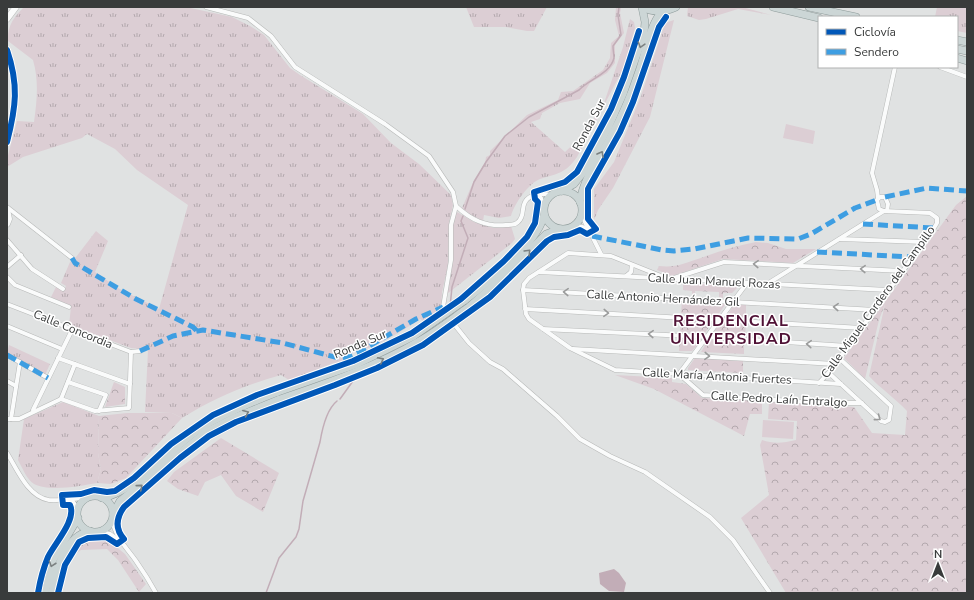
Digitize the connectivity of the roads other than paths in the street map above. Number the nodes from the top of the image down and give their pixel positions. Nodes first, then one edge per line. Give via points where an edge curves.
1 (16, 7) edge
2 (206, 7) edge
3 (642, 7) edge
4 (676, 7) edge
5 (773, 7) edge
6 (809, 7) edge
7 (662, 11) junction
8 (851, 16) edge
9 (818, 18) edge
10 (7, 19) edge
11 (7, 50) edge
12 (895, 68) edge
13 (943, 68) edge
14 (967, 77) edge
15 (7, 142) edge
16 (877, 190) junction
17 (562, 191) junction
18 (536, 195) junction
19 (550, 195) junction
20 (884, 197) junction
21 (878, 198) junction
22 (580, 202) junction
23 (544, 205) junction
24 (456, 206) junction
25 (7, 208) edge
26 (884, 209) junction
27 (544, 214) junction
28 (581, 214) junction
29 (18, 215) junction
30 (8, 223) edge
31 (574, 225) junction
32 (560, 229) junction
33 (590, 229) junction
34 (840, 238) junction
35 (7, 240) edge
36 (924, 242) junction
37 (601, 254) junction
38 (20, 255) junction
39 (72, 258) dead end
40 (808, 258) junction
41 (550, 264) junction
42 (632, 265) junction
43 (795, 266) junction
44 (7, 267) edge
45 (812, 267) junction
46 (646, 270) junction
47 (902, 271) junction
48 (539, 272) junction
49 (691, 272) junction
50 (552, 273) junction
51 (626, 276) junction
52 (780, 276) junction
53 (7, 277) edge
54 (638, 277) junction
55 (643, 277) junction
56 (666, 278) junction
57 (671, 279) junction
58 (692, 280) junction
59 (747, 283) junction
60 (767, 284) junction
61 (781, 285) junction
62 (63, 289) dead end
63 (523, 290) junction
64 (875, 290) junction
65 (888, 290) junction
66 (884, 297) junction
67 (733, 302) junction
68 (7, 304) edge
69 (467, 304) junction
70 (69, 308) dead end
71 (525, 309) junction
72 (875, 310) junction
73 (719, 320) junction
74 (7, 326) edge
75 (853, 327) junction
76 (862, 328) junction
77 (541, 329) junction
78 (72, 330) junction
79 (558, 330) junction
80 (858, 333) junction
81 (707, 337) junction
82 (556, 339) junction
83 (848, 346) junction
84 (570, 348) junction
85 (62, 349) junction
86 (595, 350) junction
87 (140, 351) dead end
88 (132, 352) junction
89 (7, 355) edge
90 (693, 355) junction
91 (58, 358) junction
92 (839, 358) junction
93 (593, 360) junction
94 (20, 362) junction
95 (827, 363) junction
96 (75, 364) junction
97 (835, 364) junction
98 (830, 371) junction
99 (679, 374) junction
100 (48, 378) junction
101 (7, 381) edge
102 (68, 382) junction
103 (819, 383) junction
104 (130, 384) junction
105 (841, 384) junction
106 (16, 386) junction
107 (279, 396) junction
108 (61, 399) junction
109 (862, 403) junction
110 (32, 411) junction
111 (99, 411) junction
112 (9, 419) edge
113 (7, 453) edge
114 (87, 498) junction
115 (102, 498) junction
116 (64, 499) junction
117 (78, 509) junction
118 (112, 516) junction
119 (78, 518) junction
120 (91, 531) junction
121 (99, 531) junction
122 (119, 540) junction
123 (45, 593) edge
124 (52, 593) edge
125 (156, 593) edge
126 (770, 593) edge

1 - 10 main road
2 - 24 street via 248,18 271,36 295,67 385,124 429,156 454,192
3 - 7 highway
3 -> 17 highway, Ronda Sur via 644,34 623,94 585,170 574,184
4 - 7 highway
5 - 9 highway
6 - 8 highway
22 -> 7 highway, Ronda Sur via 583,185 624,109 653,24
11 - 15 main road via 15,76 16,90 15,108
12 - 16 street via 872,173
13 - 14 street
16 - 20 street
16 - 21 street
17 - 19 highway
17 - 22 highway via 573,194
18 - 19 street
18 - 23 street via 541,198
18 - 24 street via 525,202 519,222 510,225 495,226 478,222 466,216
19 - 23 highway
20 - 21 street
20 - 26 street via 887,201
21 - 26 street
22 - 28 highway
23 - 27 highway
24 - 126 street via 451,225 451,260 443,307 455,327 490,362 503,369 580,439 645,472 710,517 733,540
25 - 29 street
25 - 30 main road
26 - 34 street
26 - 36 street, Calle Miguel Cordero del Campillo via 934,214 937,223
27 - 32 highway via 550,224
27 - 69 highway via 542,225 535,235
28 - 31 highway
28 - 33 street
29 - 30 street via 13,215
29 - 39 street
31 - 32 highway
31 - 33 street
69 -> 32 highway via 502,278 546,234
33 - 37 street
34 - 36 street
34 - 40 street
35 - 38 street
36 - 47 street, Calle Miguel Cordero del Campillo
37 - 41 street via 568,253
37 - 42 street
38 - 44 street
38 - 62 street via 32,269
40 - 43 street
40 - 45 street
41 - 48 street
41 - 50 street
42 - 46 street
42 - 51 street via 632,272
42 - 54 street
43 - 45 street
43 -> 49 street via 724,262
43 - 52 street
47 -> 45 street
46 - 55 street
46 - 56 street
47 - 65 street, Calle Miguel Cordero del Campillo
48 - 50 street, Calle Juan Manuel Rozas
48 - 63 street via 524,284
49 - 57 street
49 - 58 street
50 - 51 street, Calle Juan Manuel Rozas
51 - 54 street, Calle Juan Manuel Rozas
52 - 60 street
52 - 61 street
53 - 70 street via 15,285
54 - 55 street, Calle Juan Manuel Rozas
55 - 56 street, Calle Juan Manuel Rozas
56 - 57 street, Calle Juan Manuel Rozas
57 - 58 street, Calle Juan Manuel Rozas
58 - 59 street, Calle Juan Manuel Rozas
59 - 60 street, Calle Juan Manuel Rozas
59 - 67 street
60 - 61 street, Calle Juan Manuel Rozas
61 - 64 street, Calle Juan Manuel Rozas
67 -> 63 street, Calle Antonio Hernández Gil
63 - 71 street
64 - 65 street, Calle Juan Manuel Rozas
64 - 66 street
65 - 66 street, Calle Miguel Cordero del Campillo
66 - 72 street, Calle Miguel Cordero del Campillo
72 -> 67 street, Calle Antonio Hernández Gil
67 - 73 street
68 - 78 street, Calle Concordia
69 - 107 highway, bridge via 421,340 374,364 333,381
71 -> 73 street
71 - 77 street via 527,317
72 - 76 street, Calle Miguel Cordero del Campillo
73 - 75 street
73 - 81 street
74 - 85 street
75 - 76 street
75 - 80 street
76 - 80 street, Calle Miguel Cordero del Campillo
77 - 79 street
77 - 82 street
78 - 85 street
78 - 88 street, Calle Concordia
81 -> 79 street
79 - 82 street via 555,333
80 - 83 street, Calle Miguel Cordero del Campillo
83 -> 81 street
81 - 90 street
82 - 84 street
83 - 92 street, Calle Miguel Cordero del Campillo
84 - 86 street
84 - 93 street
85 - 91 street
86 - 90 street
86 - 93 street via 592,354
87 - 88 street, Calle Concordia
88 - 104 street
89 - 94 street
90 -> 95 street
90 - 99 street
91 - 96 street
91 - 100 street
92 - 97 street, Calle Miguel Cordero del Campillo
109 -> 92 street via 880,421 889,420 891,406
93 - 99 street, Calle María Antonia Fuertes via 615,370
94 - 100 street
94 - 106 street
95 - 97 street
95 - 98 street
96 - 102 street
96 - 104 street
97 - 98 street, Calle Miguel Cordero del Campillo
98 - 103 street, Calle Miguel Cordero del Campillo
98 - 105 street
99 - 103 street, Calle María Antonia Fuertes
99 - 109 street, Calle Pedro Laín Entralgo via 703,395
100 - 110 street
101 - 106 street
102 - 108 street
102 - 111 street via 106,396
103 - 105 street, Calle María Antonia Fuertes
104 - 111 street via 129,408
105 - 109 street
106 - 112 street
107 - 115 highway via 242,406 201,428 118,494
118 -> 107 highway via 120,501 206,432
108 - 110 street
108 - 111 street
110 - 112 street via 19,419
113 - 116 street via 28,486 40,497
114 - 115 highway
114 - 116 street
114 - 117 highway
115 - 118 highway via 110,504
116 - 117 street via 71,501
117 - 119 highway
118 - 121 highway via 107,527
118 - 122 street
119 - 120 highway via 82,527
119 -> 123 highway via 53,560
120 - 121 highway
120 - 124 highway via 78,535 67,548
121 - 122 street
122 - 125 street

